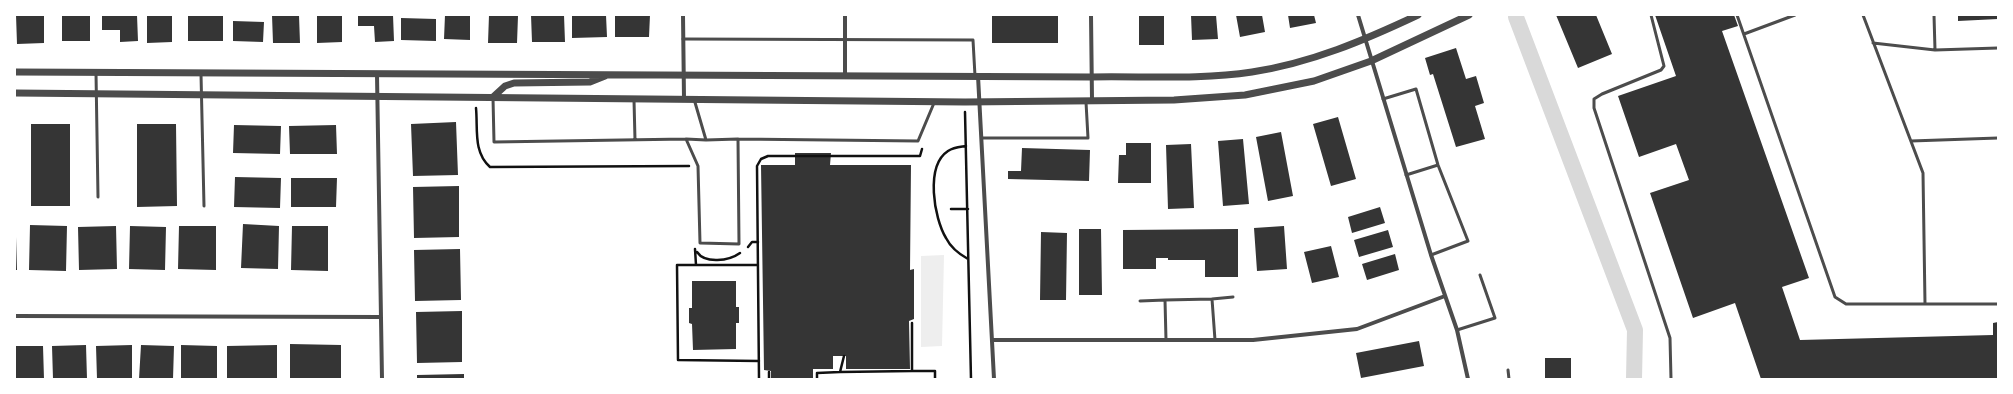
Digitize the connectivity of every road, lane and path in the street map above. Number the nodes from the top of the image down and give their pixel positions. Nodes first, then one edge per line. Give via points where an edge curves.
1 (683, 15) edge
2 (845, 15) edge
3 (1091, 15) edge
4 (1358, 15) edge
5 (1418, 15) edge
6 (1469, 15) edge
7 (1651, 15) edge
8 (1737, 15) edge
9 (1793, 15) edge
10 (1863, 15) edge
11 (1934, 15) edge
12 (1744, 34) junction
13 (683, 39) junction
14 (845, 39) junction
15 (1365, 40) junction
16 (1873, 43) junction
17 (1998, 48) edge
18 (1935, 50) junction
19 (1371, 61) junction
20 (15, 72) edge
21 (96, 73) junction
22 (201, 74) junction
23 (609, 74) junction
24 (684, 74) junction
25 (377, 75) junction
26 (845, 76) junction
27 (977, 76) junction
28 (1092, 77) junction
29 (15, 93) edge
30 (96, 94) junction
31 (201, 95) junction
32 (377, 96) junction
33 (493, 97) junction
34 (634, 99) junction
35 (684, 99) junction
36 (694, 99) junction
37 (1383, 99) junction
38 (1089, 100) junction
39 (934, 101) junction
40 (965, 102) junction
41 (980, 102) junction
42 (476, 106) dead end
43 (982, 138) junction
44 (1998, 138) edge
45 (686, 139) junction
46 (738, 139) junction
47 (635, 140) junction
48 (706, 140) junction
49 (1911, 141) junction
50 (966, 146) junction
51 (768, 156) dead end
52 (698, 166) junction
53 (1438, 166) junction
54 (1406, 175) junction
55 (98, 197) dead end
56 (204, 206) dead end
57 (951, 210) dead end
58 (968, 210) junction
59 (752, 242) dead end
60 (758, 242) junction
61 (695, 247) dead end
62 (1430, 254) junction
63 (969, 259) junction
64 (696, 265) junction
65 (758, 265) junction
66 (1480, 275) dead end
67 (1445, 296) junction
68 (1233, 297) dead end
69 (1212, 299) junction
70 (1165, 300) junction
71 (1140, 301) dead end
72 (1925, 304) junction
73 (1998, 304) edge
74 (15, 316) edge
75 (382, 317) junction
76 (912, 323) dead end
77 (1457, 330) junction
78 (992, 340) junction
79 (1166, 340) junction
80 (1215, 340) junction
81 (844, 356) dead end
82 (759, 361) junction
83 (1508, 370) dead end
84 (912, 371) junction
85 (769, 372) dead end
86 (840, 372) junction
87 (382, 379) edge
88 (759, 379) edge
89 (769, 379) edge
90 (817, 379) edge
91 (935, 379) edge
92 (971, 379) edge
93 (994, 379) edge
94 (1468, 379) edge
95 (1509, 379) edge
96 (1671, 379) edge

1 - 13 street
2 - 14 street
3 - 28 street
4 - 15 street
5 - 15 street
6 - 19 street
7 - 96 lane via 1664,66 1661,70 1602,94 1594,99 1594,108 1670,338
8 - 12 lane
9 - 12 lane
10 - 16 lane
11 - 18 lane
12 - 72 lane via 1835,297 1846,304
13 - 14 lane
13 - 24 street
14 - 26 street
14 - 27 lane via 973,40
15 - 19 street
15 - 28 street via 1314,58 1252,72
16 - 18 lane
16 - 49 lane
17 - 18 lane
19 - 37 street
19 - 38 street via 1314,81 1245,95 1174,100
20 - 21 street
21 - 22 street
21 - 30 lane
22 - 25 street
22 - 31 lane
23 - 24 street
23 - 25 street
23 - 33 street via 590,82 514,83 505,86
24 - 26 street
24 - 35 street
25 - 32 street
26 - 27 street
27 - 28 street
27 - 41 street
28 - 38 street
29 - 30 street
30 - 31 street
30 - 55 lane
31 - 32 street
31 - 56 lane
32 - 33 street
32 - 75 street
33 - 34 street
33 - 47 lane via 494,142
34 - 35 street
34 - 47 lane
35 - 36 street
36 - 39 street
36 - 48 lane
37 - 53 lane via 1416,89
37 - 54 street
38 - 41 street
38 - 43 lane via 1088,138
39 - 40 street
39 - 46 lane via 918,141
40 - 41 street
40 - 50 path
41 - 43 street
42 - 52 path via 478,151 482,160 490,167
43 - 78 street
44 - 49 lane
45 - 47 lane
45 - 48 lane
45 - 52 lane
46 - 48 lane
46 - 52 lane via 739,244 700,243
49 - 72 lane via 1923,174
50 - 58 path
50 - 63 path via 948,151 941,158 936,168 935,199 937,218 946,239 953,248
51 - 60 path via 761,159 757,166
53 - 54 lane
53 - 62 lane via 1468,241
54 - 62 street
57 - 58 path
58 - 63 path
59 - 60 path
60 - 65 path
61 - 64 path
62 - 67 street
63 - 92 path
64 - 65 path
64 - 82 path via 677,265 678,360
65 - 82 path
66 - 77 lane via 1495,318
67 - 77 street
67 - 80 street via 1357,329 1253,340
68 - 69 lane
69 - 70 lane
69 - 80 lane
70 - 71 lane
70 - 79 lane
72 - 73 lane
74 - 75 street
75 - 87 street
76 - 84 path
77 - 94 street
78 - 79 street
78 - 93 street
79 - 80 street
81 - 86 path
82 - 88 path
83 - 95 lane
84 - 86 path
84 - 91 path via 935,371
85 - 89 path
86 - 90 path via 817,373

